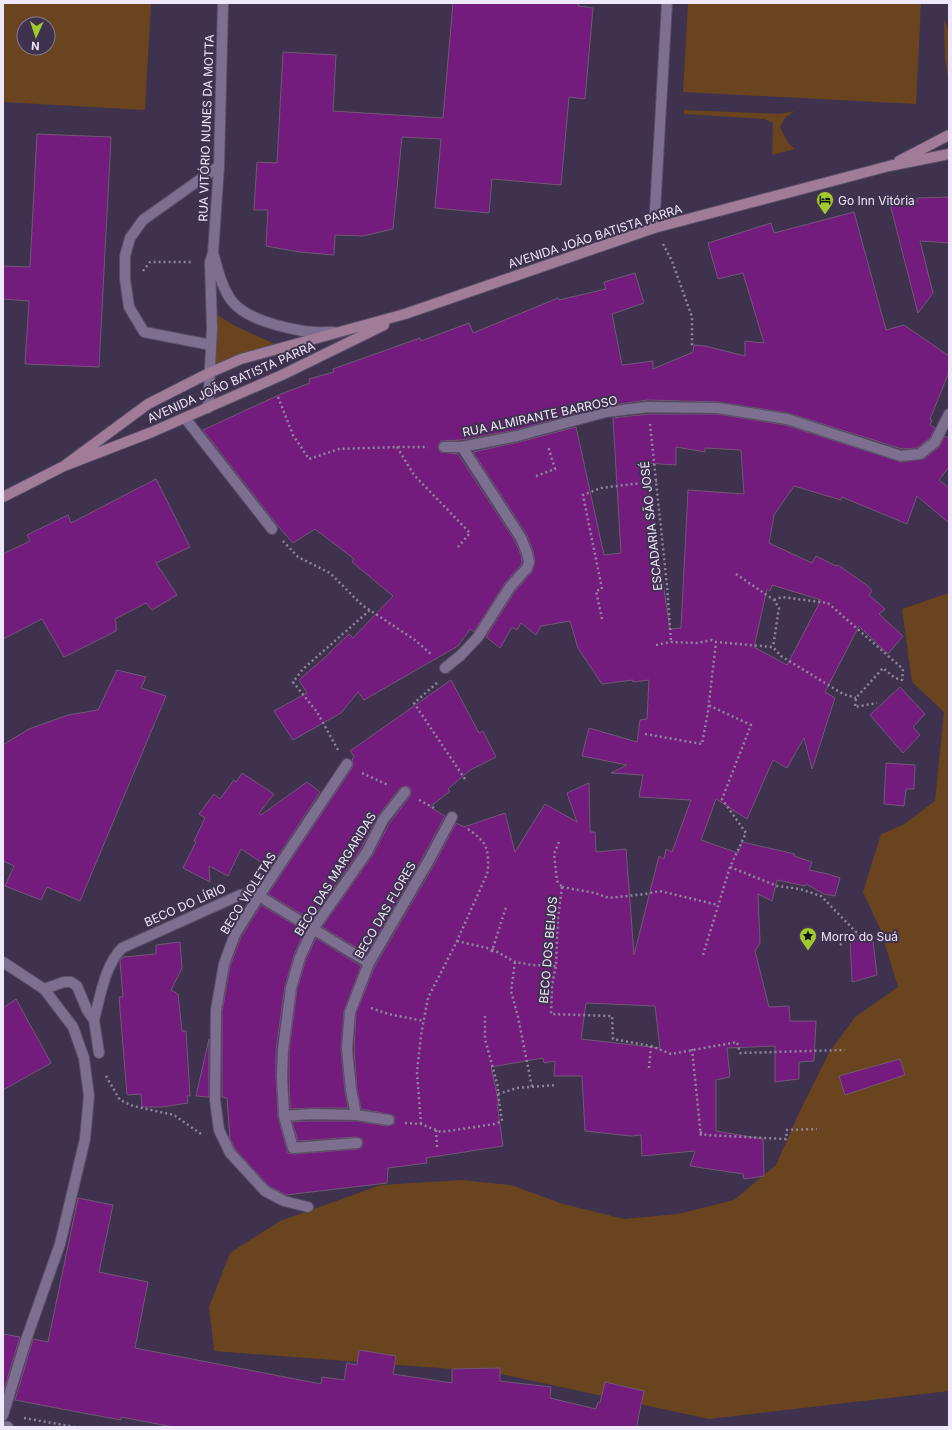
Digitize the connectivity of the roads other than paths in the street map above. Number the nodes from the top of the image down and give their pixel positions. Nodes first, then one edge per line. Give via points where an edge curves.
1 (223, 3) edge
2 (667, 3) edge
3 (949, 135) edge
4 (949, 154) edge
5 (219, 166) junction
6 (889, 166) junction
7 (654, 228) junction
8 (212, 258) junction
9 (406, 314) junction
10 (340, 332) junction
11 (211, 345) junction
12 (209, 373) junction
13 (208, 408) junction
14 (949, 414) edge
15 (185, 418) junction
16 (444, 447) road end
17 (462, 447) junction
18 (64, 466) junction
19 (3, 497) edge
20 (272, 529) road end
21 (445, 668) road end
22 (347, 764) dead end
23 (405, 792) dead end
24 (452, 817) dead end
25 (259, 896) junction
26 (313, 929) junction
27 (3, 962) edge
28 (369, 962) junction
29 (44, 989) junction
30 (94, 1020) junction
31 (99, 1053) road end
32 (356, 1115) junction
33 (284, 1116) junction
34 (389, 1120) road end
35 (356, 1143) dead end
36 (308, 1207) dead end
37 (3, 1414) edge
38 (3, 1426) edge
39 (8, 1427) edge

1 - 5 street, RUA VITÓRIO NUNES DA MOTTA
2 - 7 street
3 - 6 main road, AVENIDA JOÃO BATISTA PARRA
4 - 6 main road, AVENIDA JOÃO BATISTA PARRA
5 - 8 street, RUA VITÓRIO NUNES DA MOTTA
5 - 11 street via 143,220 130,238 125,256 129,307 144,332
6 - 7 main road, AVENIDA JOÃO BATISTA PARRA
7 - 9 main road, AVENIDA JOÃO BATISTA PARRA
8 - 10 street, RUA VITÓRIO NUNES DA MOTTA via 231,300 248,315 304,332
8 - 11 street, RUA VITÓRIO NUNES DA MOTTA
9 - 10 main road, AVENIDA JOÃO BATISTA PARRA
9 - 13 main road, AVENIDA JOÃO BATISTA PARRA via 312,361
10 - 12 main road, AVENIDA JOÃO BATISTA PARRA via 241,359
11 - 12 street, RUA VITÓRIO NUNES DA MOTTA
12 - 13 street, RUA VITÓRIO NUNES DA MOTTA
12 - 18 main road, AVENIDA JOÃO BATISTA PARRA via 148,404
13 - 15 main road, AVENIDA JOÃO BATISTA PARRA
14 - 17 street, RUA ALMIRANTE BARROSO via 935,442 920,454 901,456 787,419 718,408 648,407 606,412 517,436
15 - 18 main road, AVENIDA JOÃO BATISTA PARRA
15 - 20 street
16 - 17 street, RUA ALMIRANTE BARROSO
17 - 21 street via 521,538 528,562 527,568 510,587 478,637
18 - 19 main road, AVENIDA JOÃO BATISTA PARRA
22 - 25 street, BECO VIOLETAS
23 - 26 street, BECO DAS MARGARIDAS via 383,820 367,852
24 - 28 street, BECO DAS FLORES
25 - 26 street, BECO DO LÍRIO
25 - 30 street, BECO DO LÍRIO via 240,895 122,948 110,964
25 - 36 street, BECO VIOLETAS via 235,934 224,964 216,1010 215,1100 219,1130 230,1153 265,1191 284,1201
26 - 28 street, BECO DO LÍRIO
26 - 33 street, BECO DAS MARGARIDAS via 300,957 291,988 283,1050
27 - 29 street
28 - 32 street, BECO DAS FLORES via 350,1012 347,1049
29 - 30 street via 64,982 77,986
29 - 37 street via 73,1027 84,1058 89,1096 85,1139 60,1244
30 - 31 street
32 - 33 street
32 - 34 street
33 - 35 street, BECO DAS MARGARIDAS via 293,1148
38 - 39 street

